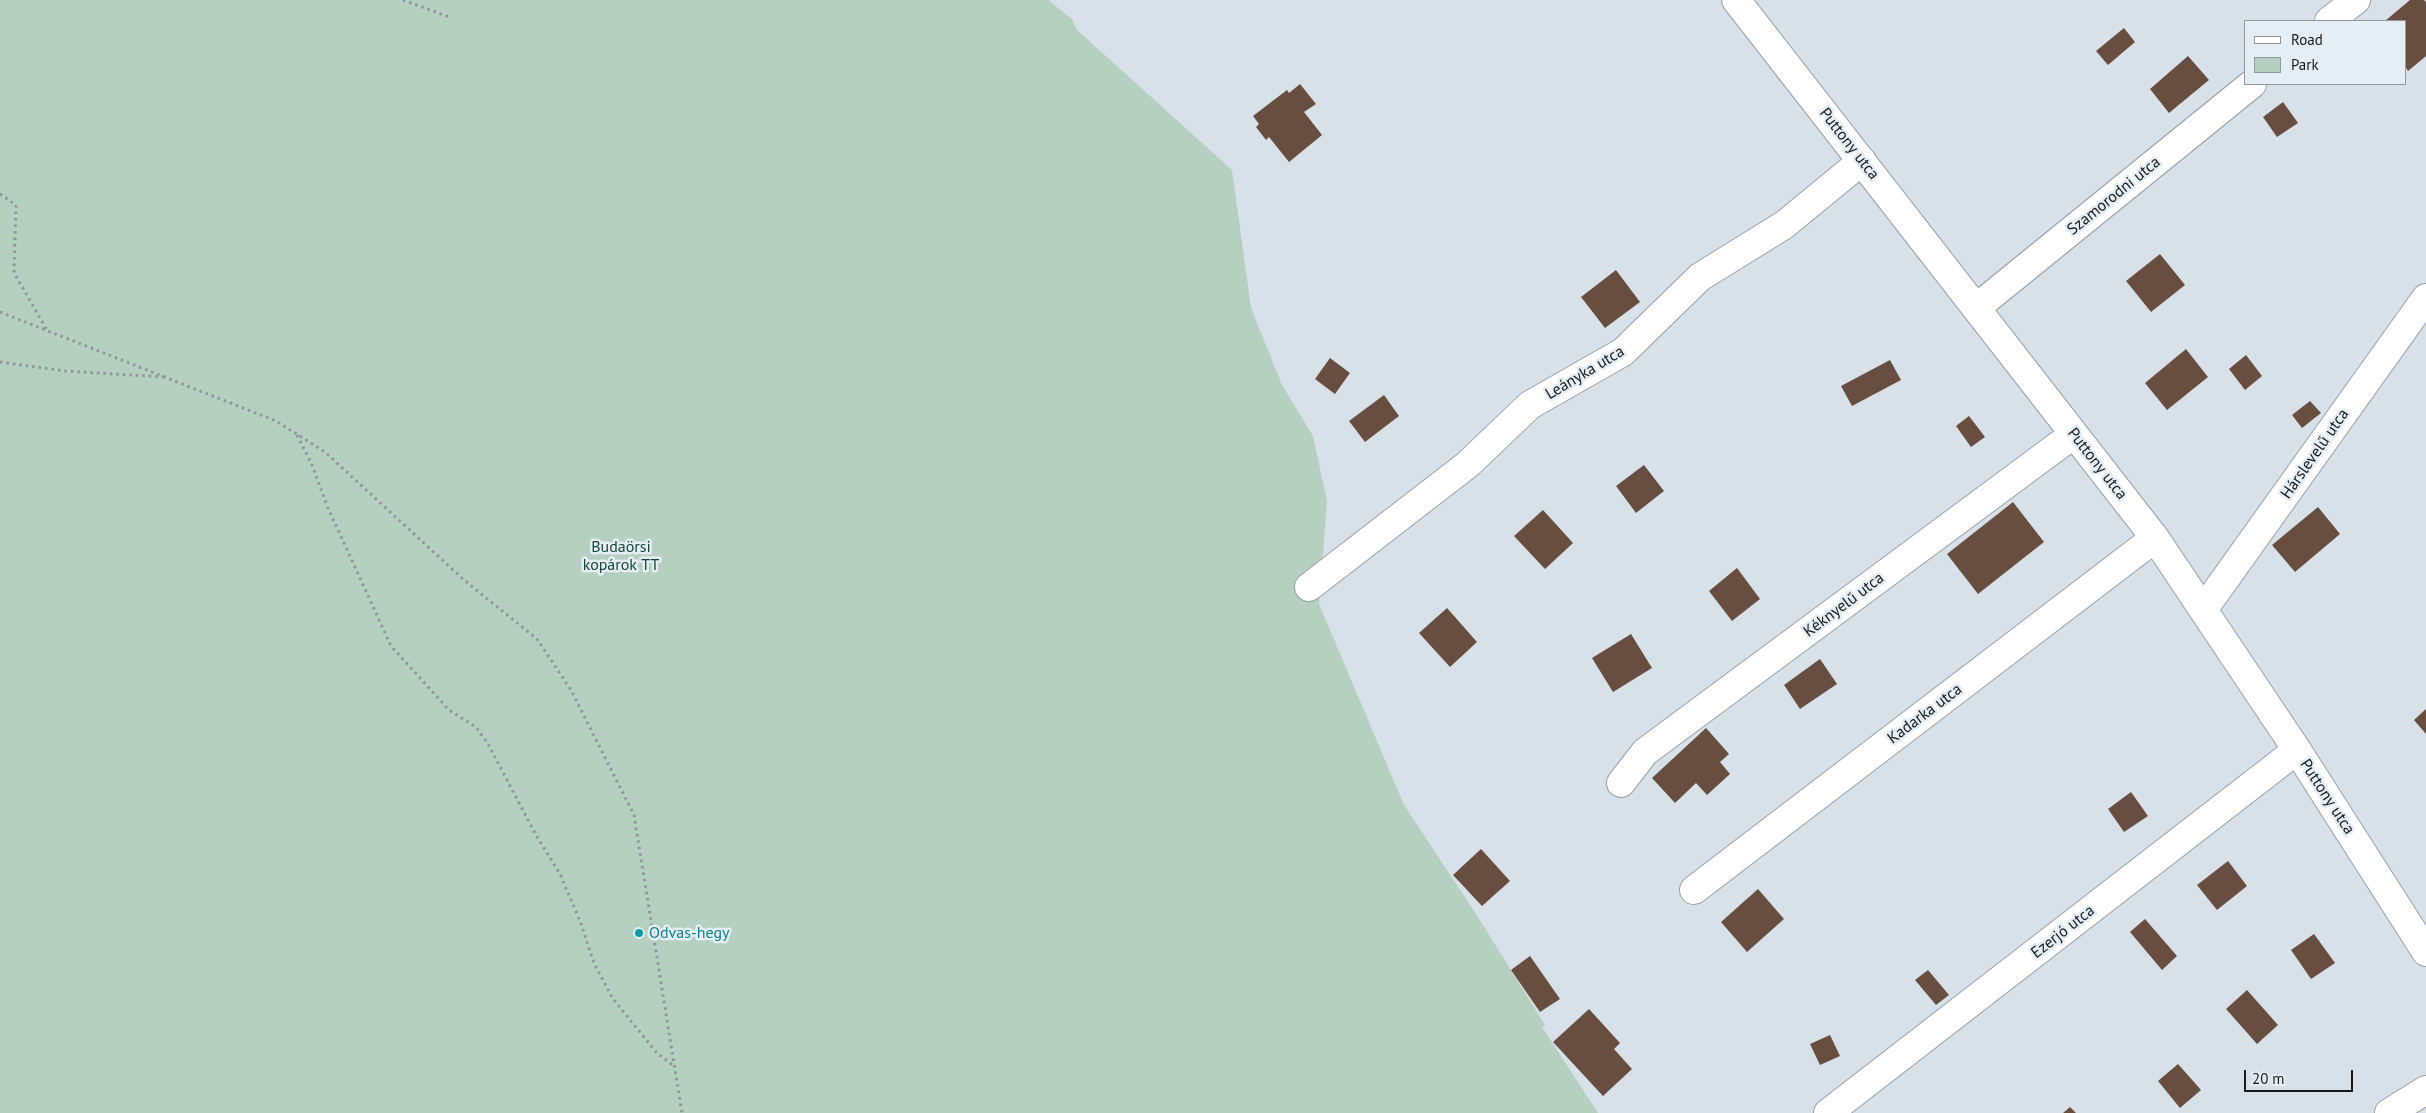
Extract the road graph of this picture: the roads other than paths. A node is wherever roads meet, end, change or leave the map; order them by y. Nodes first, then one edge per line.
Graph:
1 (1736, 0) edge
2 (2356, 0) edge
3 (2331, 20) edge
4 (2251, 85) edge
5 (1862, 162) junction
6 (2426, 298) edge
7 (1976, 308) junction
8 (2074, 434) junction
9 (2155, 538) junction
10 (1309, 587) dead end
11 (2203, 610) junction
12 (2297, 750) junction
13 (1621, 783) dead end
14 (1694, 890) dead end
15 (2426, 952) edge
16 (2426, 1090) edge
17 (1828, 1113) edge
18 (2390, 1113) edge

1 - 5 street, Puttony utca
2 - 3 street
4 - 7 street, Szamorodni utca
5 - 7 street, Puttony utca
5 - 10 street, Leányka utca
6 - 11 street, Hárslevelű utca
7 - 8 street, Puttony utca
8 - 9 street, Puttony utca
8 - 13 street, Kéknyelű utca
9 - 11 street, Puttony utca
9 - 14 street, Kadarka utca
11 - 12 street, Puttony utca
12 - 15 street, Puttony utca
12 - 17 street, Ezerjó utca
16 - 18 street

